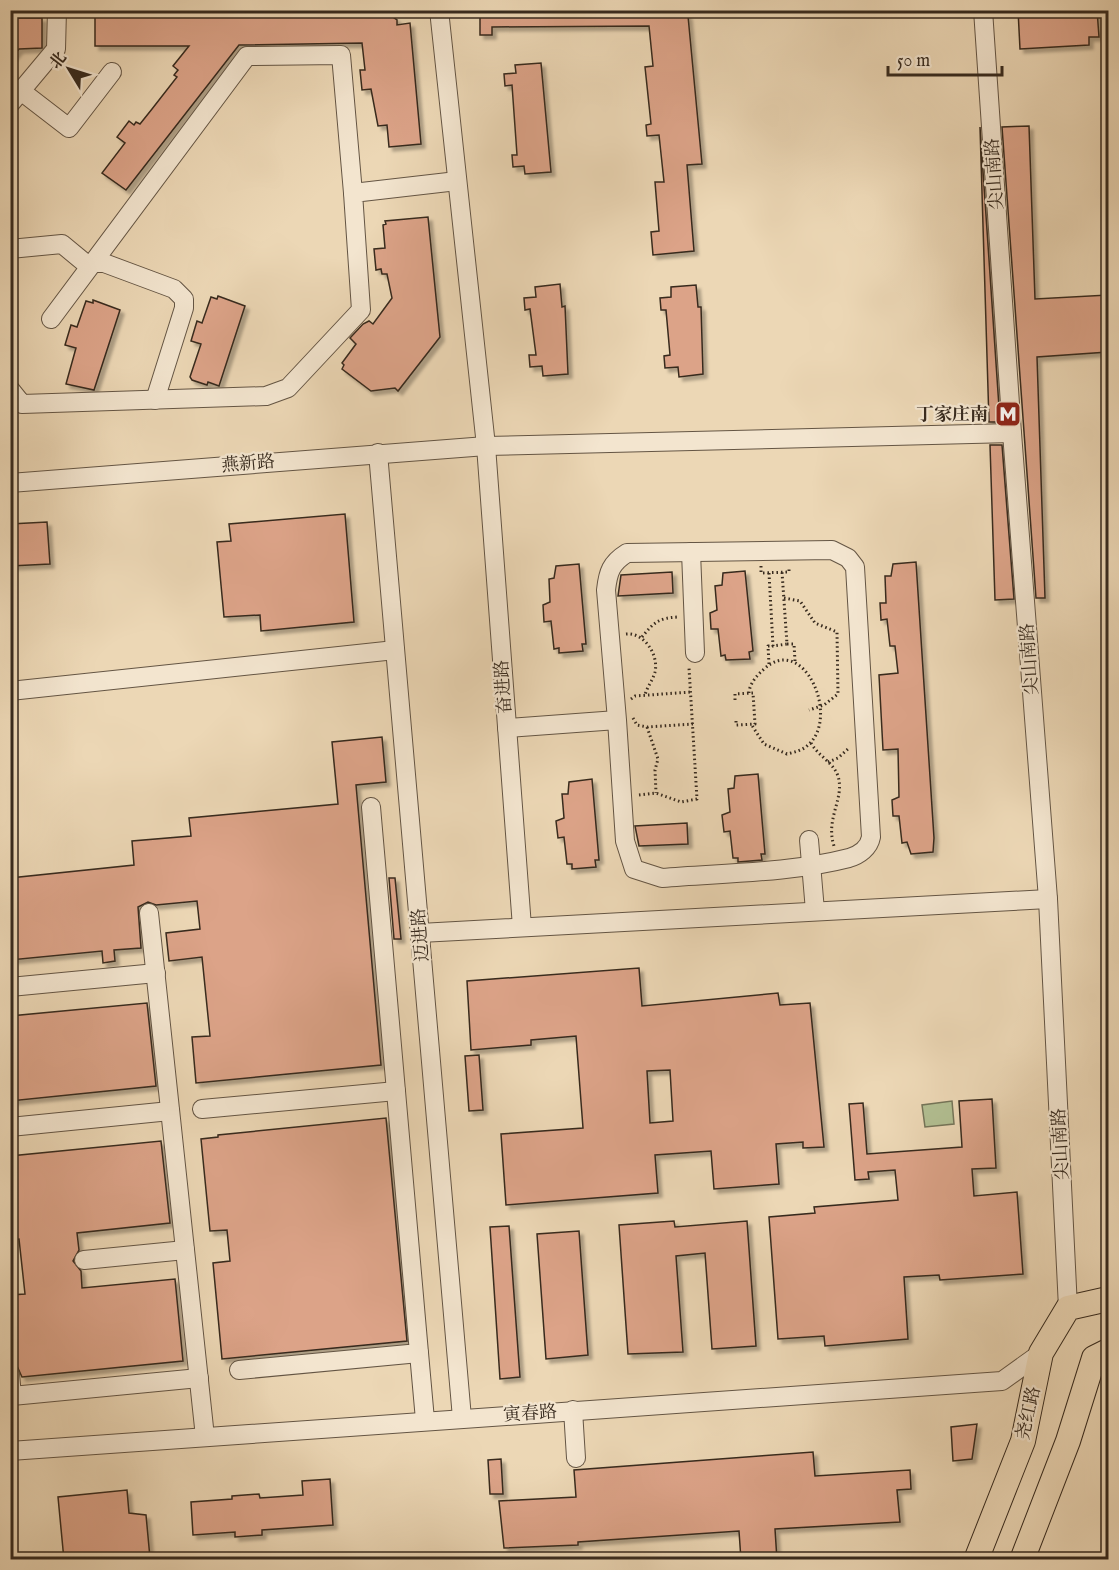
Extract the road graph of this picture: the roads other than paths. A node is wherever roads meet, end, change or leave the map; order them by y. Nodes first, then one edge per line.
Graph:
1 (57, 10) edge
2 (439, 10) edge
3 (983, 10) edge
4 (112, 72) dead end
5 (16, 98) edge
6 (457, 182) junction
7 (353, 193) junction
8 (10, 249) edge
9 (91, 262) junction
10 (51, 319) dead end
11 (10, 390) edge
12 (154, 399) junction
13 (1012, 433) junction
14 (486, 446) junction
15 (378, 453) junction
16 (10, 483) edge
17 (691, 552) junction
18 (395, 650) junction
19 (692, 657) road end
20 (10, 691) edge
21 (616, 711) junction
22 (507, 728) junction
23 (371, 807) dead end
24 (809, 840) dead end
25 (811, 865) junction
26 (1048, 899) junction
27 (815, 911) junction
28 (149, 913) dead end
29 (522, 927) junction
30 (420, 933) junction
31 (156, 973) junction
32 (10, 987) edge
33 (396, 1091) junction
34 (202, 1109) dead end
35 (170, 1111) junction
36 (10, 1126) edge
37 (185, 1250) junction
38 (84, 1260) dead end
39 (1108, 1299) edge
40 (1068, 1308) junction
41 (1108, 1351) edge
42 (419, 1353) junction
43 (1041, 1353) junction
44 (240, 1370) dead end
45 (10, 1374) edge
46 (199, 1378) junction
47 (573, 1410) junction
48 (462, 1418) junction
49 (425, 1420) junction
50 (205, 1437) junction
51 (10, 1451) edge
52 (576, 1458) dead end
53 (975, 1560) edge
54 (1022, 1560) edge

1 - 5 street
2 - 6 street, 奋进路
3 - 13 street, 尖山南路
4 - 5 street
6 - 7 street
6 - 14 street, 奋进路
7 - 9 street
7 - 12 street
8 - 9 street
9 - 10 street
9 - 12 street
11 - 12 street
13 - 14 street, 燕新路
13 - 26 street, 尖山南路
14 - 15 street, 燕新路
14 - 22 street, 奋进路
15 - 16 street, 燕新路
15 - 18 street, 迈进路
17 - 19 street
17 - 21 street
17 - 25 street
18 - 20 street
18 - 30 street, 迈进路
21 - 22 street
21 - 25 street
22 - 29 street, 奋进路
23 - 33 street
24 - 25 street
25 - 27 street
26 - 27 street
26 - 40 street, 尖山南路
27 - 29 street
28 - 31 street
29 - 30 street
30 - 48 street, 迈进路
31 - 32 street
31 - 35 street
33 - 34 street
33 - 42 street
35 - 36 street
35 - 37 street
37 - 38 street
37 - 46 street
39 - 40 main road
40 - 43 main road, 尧红路
41 - 54 main road
42 - 44 street
42 - 49 street
43 - 47 street, 寅春路
43 - 53 main road, 尧红路
45 - 46 street
46 - 50 street
47 - 48 street, 寅春路
47 - 52 street
48 - 49 street, 寅春路
49 - 50 street, 寅春路
50 - 51 street, 寅春路

